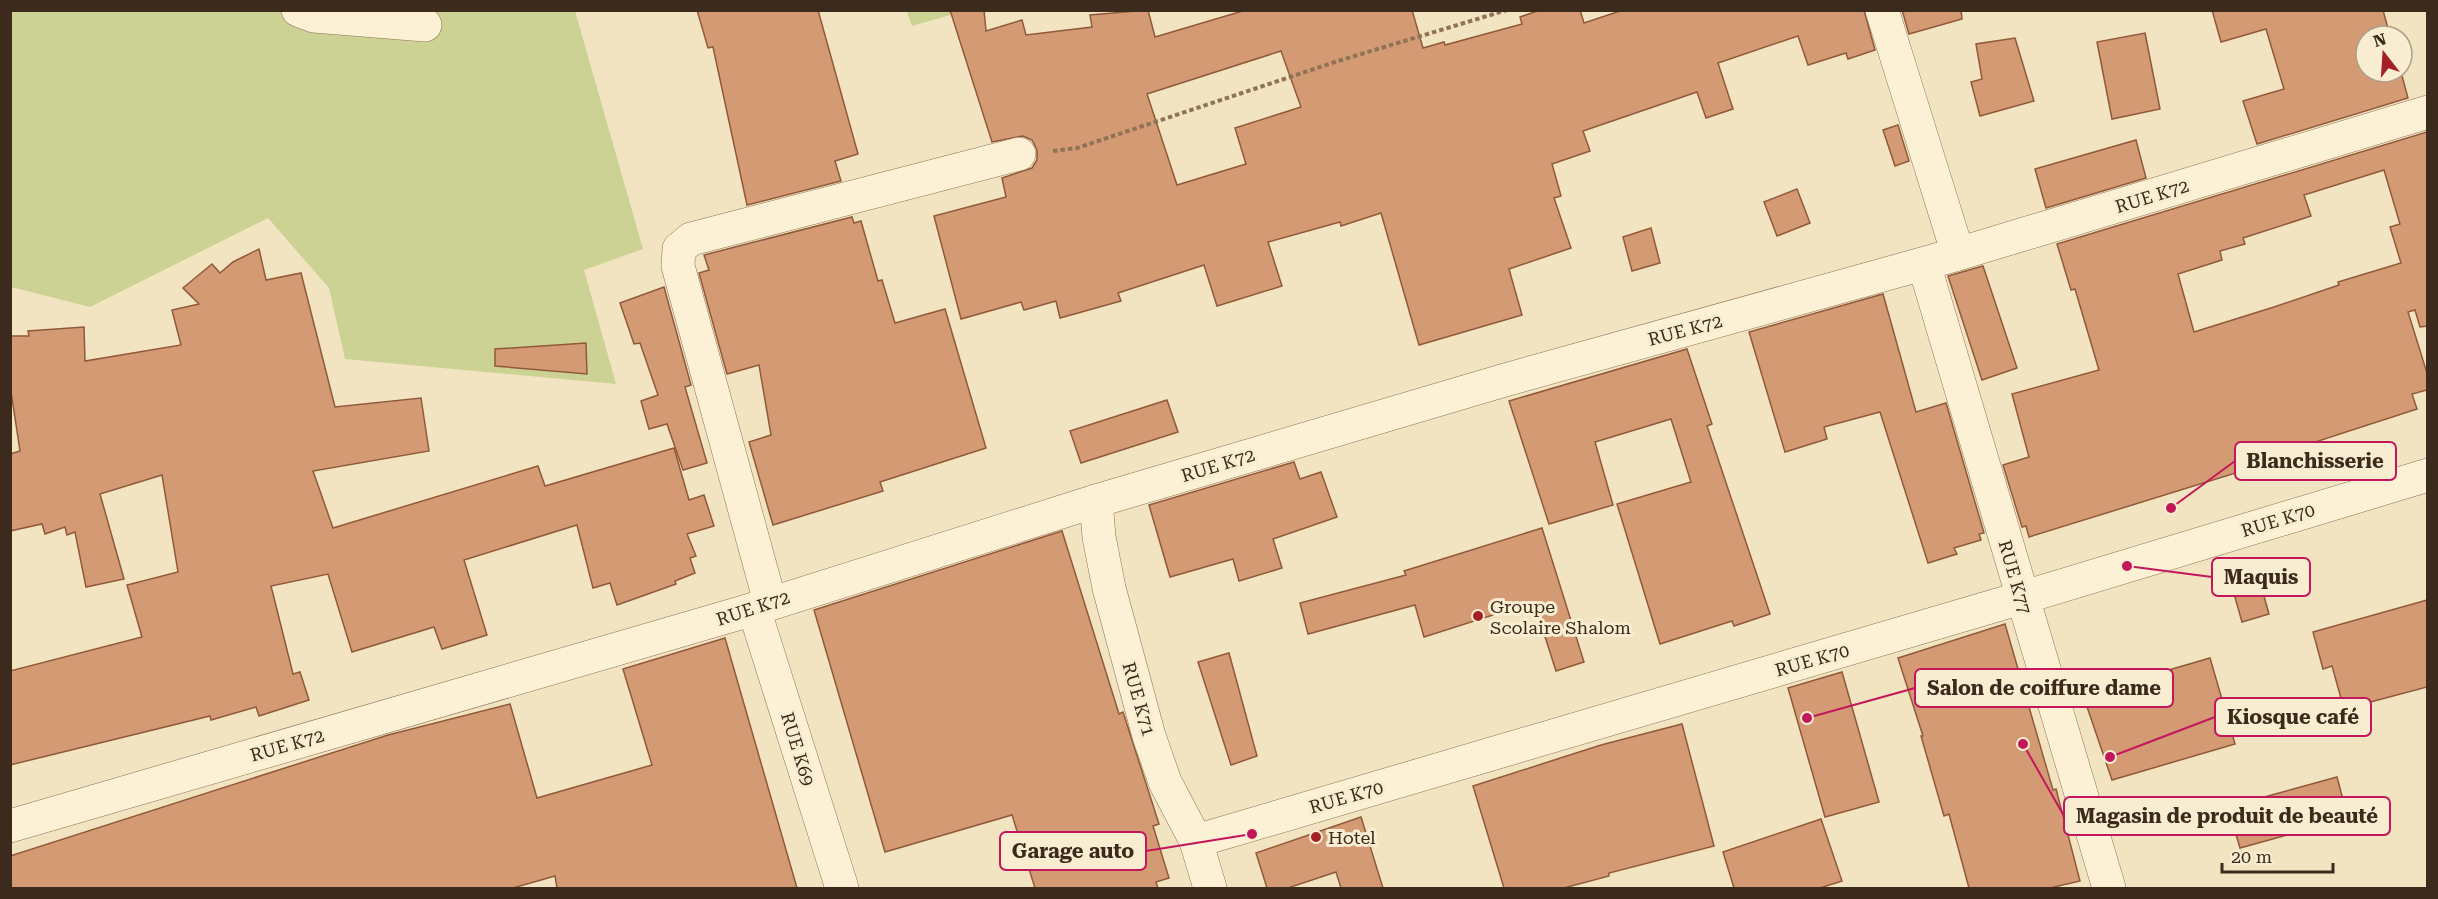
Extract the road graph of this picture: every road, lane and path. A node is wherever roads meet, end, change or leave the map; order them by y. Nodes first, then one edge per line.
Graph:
1 (298, 10) edge
2 (1508, 10) edge
3 (1882, 10) edge
4 (425, 25) dead end
5 (2427, 112) edge
6 (1019, 154) joint
7 (1958, 254) junction
8 (1924, 264) junction
9 (2427, 475) edge
10 (1096, 501) junction
11 (2021, 598) junction
12 (762, 605) junction
13 (10, 826) edge
14 (1196, 841) junction
15 (842, 888) edge
16 (1210, 888) edge
17 (2109, 888) edge

1 - 4 street
2 - 6 path
3 - 7 street
5 - 7 street, RUE K72
6 - 12 street, RUE K69
7 - 8 street, RUE K72
8 - 10 street, RUE K72
8 - 11 street, RUE K77
9 - 11 street, RUE K70
10 - 12 street, RUE K72
10 - 14 street, RUE K71
11 - 14 street, RUE K70
11 - 17 street, RUE K77
12 - 13 street, RUE K72
12 - 15 street, RUE K69
14 - 16 street, RUE K71

